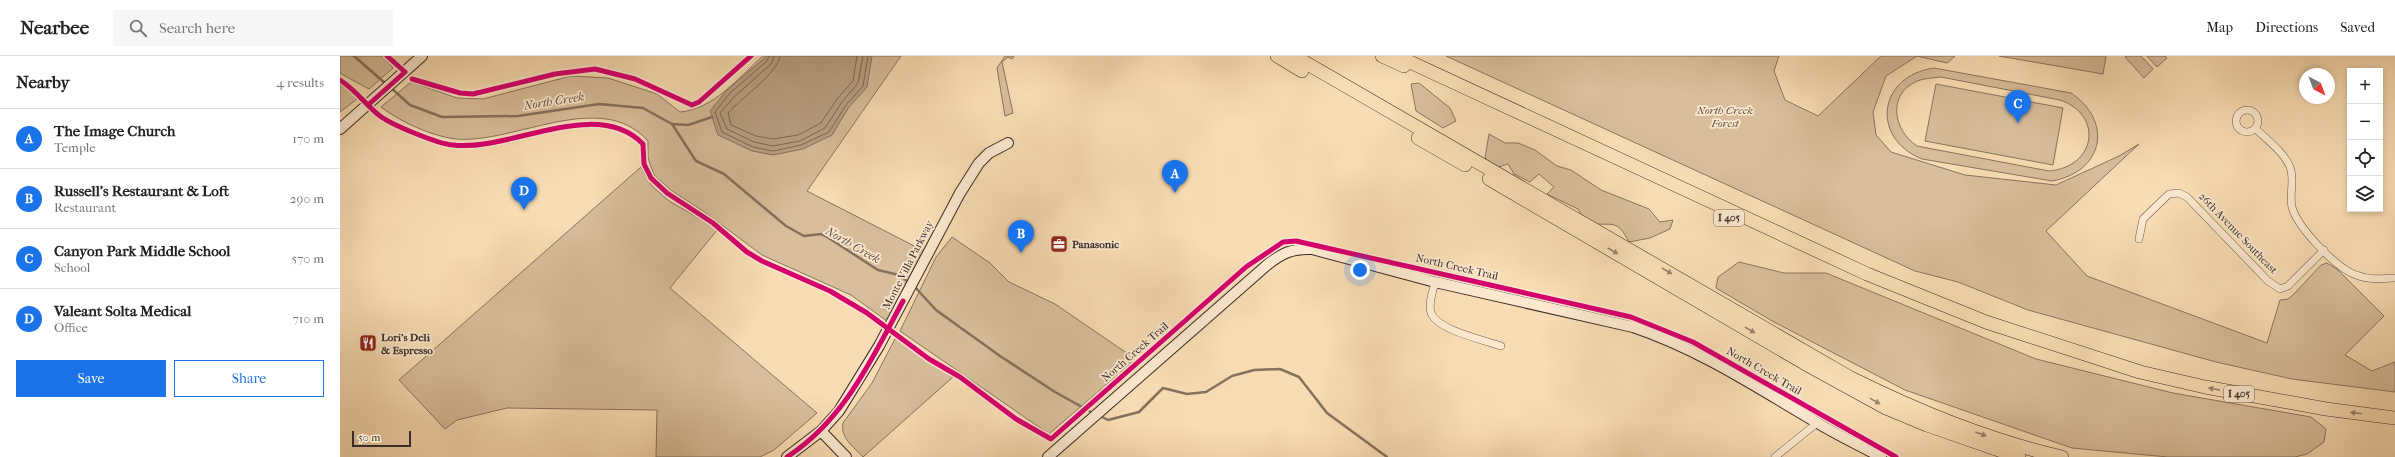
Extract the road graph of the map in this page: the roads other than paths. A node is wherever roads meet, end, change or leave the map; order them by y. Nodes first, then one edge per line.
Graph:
1 (422, 56) edge
2 (1277, 56) edge
3 (1294, 56) edge
4 (1382, 56) edge
5 (1397, 56) edge
6 (2255, 128) dead end
7 (340, 130) edge
8 (1008, 143) dead end
9 (2139, 238) dead end
10 (2324, 250) junction
11 (2395, 278) edge
12 (1435, 282) junction
13 (1501, 346) dead end
14 (2086, 354) junction
15 (1819, 360) junction
16 (1804, 363) junction
17 (2395, 418) edge
18 (1817, 423) junction
19 (821, 431) junction
20 (787, 457) edge
21 (846, 457) edge
22 (1048, 457) edge
23 (1776, 457) edge
24 (1881, 457) edge
25 (2019, 457) edge
26 (2062, 457) edge

1 - 7 street
2 -> 16 highway
3 -> 15 highway
4 - 14 highway, I 405
5 - 14 highway, I 405
6 - 10 street
8 - 19 street, Monte Villa Parkway
9 - 10 street, 26th Avenue Southeast
10 - 11 street
12 - 13 street
12 - 18 street
12 - 22 street
17 -> 14 highway, I 405
15 - 16 highway
15 -> 26 highway
16 -> 25 highway
18 - 23 street
18 - 24 street
19 - 20 street, Monte Villa Parkway
19 - 21 street

